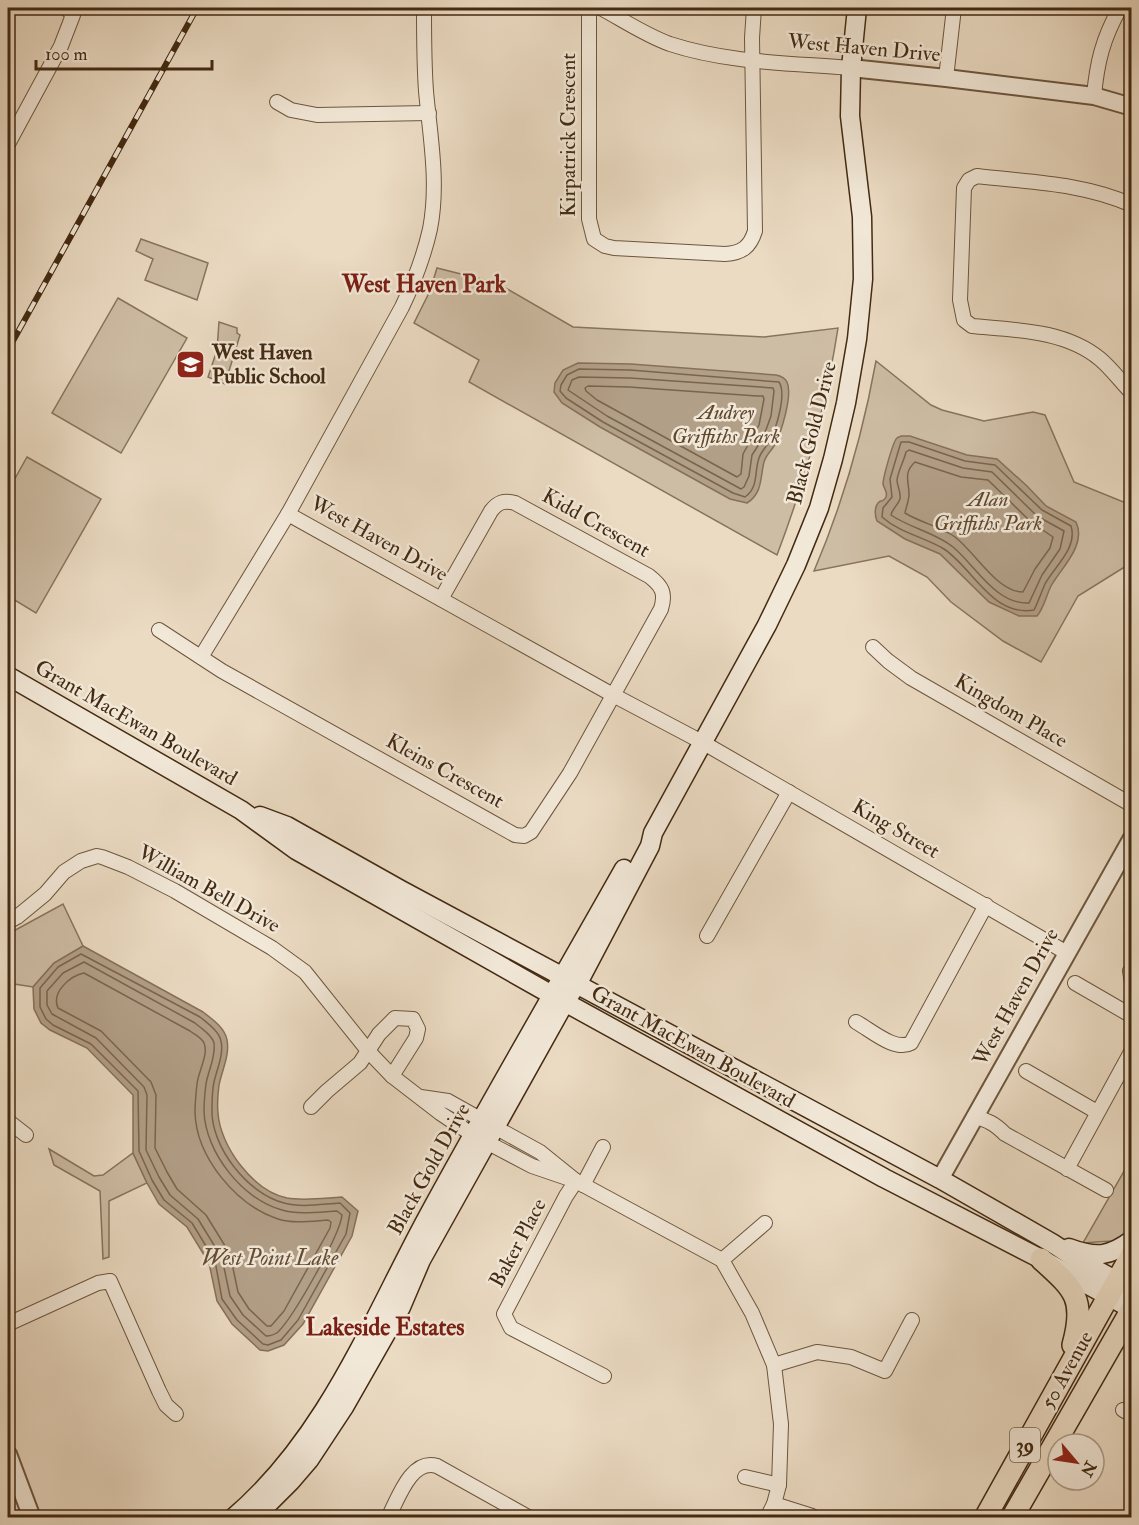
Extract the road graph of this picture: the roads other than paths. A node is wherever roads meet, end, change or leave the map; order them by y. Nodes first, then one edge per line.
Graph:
1 (66, 8) edge
2 (424, 8) edge
3 (589, 8) edge
4 (601, 8) edge
5 (754, 8) edge
6 (857, 8) edge
7 (954, 8) edge
8 (1120, 8) edge
9 (753, 60) junction
10 (850, 68) junction
11 (946, 78) junction
12 (1094, 96) junction
13 (277, 102) dead end
14 (1131, 106) edge
15 (429, 113) junction
16 (8, 144) edge
17 (1131, 205) edge
18 (1131, 393) edge
19 (288, 514) junction
20 (441, 599) junction
21 (159, 630) dead end
22 (873, 647) dead end
23 (201, 657) junction
24 (8, 676) edge
25 (613, 695) junction
26 (702, 742) junction
27 (789, 792) junction
28 (1131, 805) edge
29 (242, 810) junction
30 (1131, 838) edge
31 (986, 905) junction
32 (8, 922) edge
33 (707, 936) dead end
34 (1067, 953) junction
35 (1131, 968) edge
36 (570, 979) junction
37 (1075, 983) dead end
38 (1131, 983) edge
39 (559, 999) junction
40 (1131, 1016) edge
41 (856, 1022) dead end
42 (1131, 1050) edge
43 (369, 1052) junction
44 (1026, 1071) dead end
45 (392, 1076) junction
46 (311, 1107) dead end
47 (1097, 1112) junction
48 (974, 1117) junction
49 (8, 1121) edge
50 (484, 1131) junction
51 (26, 1135) dead end
52 (603, 1147) dead end
53 (1067, 1169) junction
54 (940, 1179) junction
55 (580, 1183) junction
56 (1106, 1190) dead end
57 (765, 1223) dead end
58 (1131, 1240) edge
59 (1046, 1251) junction
60 (1131, 1254) edge
61 (722, 1260) junction
62 (1119, 1289) edge
63 (1131, 1309) edge
64 (912, 1320) dead end
65 (8, 1324) edge
66 (774, 1365) junction
67 (1066, 1372) junction
68 (604, 1376) dead end
69 (176, 1414) dead end
70 (8, 1454) edge
71 (745, 1477) dead end
72 (779, 1485) junction
73 (774, 1504) junction
74 (812, 1516) dead end
75 (32, 1518) edge
76 (233, 1518) edge
77 (254, 1518) edge
78 (388, 1518) edge
79 (530, 1518) edge
80 (767, 1518) edge
81 (985, 1518) edge
82 (1012, 1518) edge

1 - 16 street
2 - 15 street, West Haven Drive
3 - 9 street, Kirpatrick Crescent
4 - 9 street, West Haven Drive
5 - 9 street, Kirpatrick Crescent
6 - 10 main road, Black Gold Drive
7 - 11 street
8 - 12 street
9 - 10 street, West Haven Drive
10 - 11 street, West Haven Drive
10 - 26 main road, Black Gold Drive
11 - 12 street, West Haven Drive
12 - 14 street, West Haven Drive
13 - 15 street
15 - 19 street, West Haven Drive
17 - 18 street
19 - 20 street, West Haven Drive
19 - 23 street
20 - 25 street, West Haven Drive
20 - 25 street, Kidd Crescent
21 - 23 street, Kleins Crescent
22 - 28 street, Kingdom Place
23 - 25 street, Kleins Crescent
24 - 29 main road, Grant MacEwan Boulevard
25 - 26 street, West Haven Drive
26 - 27 street, King Street
26 - 36 main road, Black Gold Drive
27 - 31 street, King Street
27 - 33 street
29 - 36 main road, Grant MacEwan Boulevard
29 - 39 main road, Grant MacEwan Boulevard
30 - 34 street, West Haven Drive
31 - 34 street, King Street
31 - 41 street
32 - 43 street, William Bell Drive
34 - 48 street, West Haven Drive
35 - 38 street
36 - 39 main road, Black Gold Drive
36 - 54 main road, Grant MacEwan Boulevard
37 - 40 street
39 - 50 main road, Black Gold Drive
39 - 59 main road, Grant MacEwan Boulevard
42 - 47 street
43 - 45 street, William Bell Drive
43 - 45 street
43 - 46 street
44 - 47 street
45 - 50 street, William Bell Drive
47 - 53 street
48 - 53 street
48 - 54 street, West Haven Drive
49 - 51 street
50 - 55 street, William Bell Drive
50 - 76 main road, Black Gold Drive
50 - 77 main road, Black Gold Drive
52 - 55 street
53 - 56 street
54 - 59 main road, Grant MacEwan Boulevard
55 - 61 street, William Bell Drive
55 - 68 street, Baker Place
57 - 61 street
58 - 59 main road
59 - 62 main road, Grant MacEwan Boulevard
59 - 67 main road
60 - 62 main road, 50 Avenue / 39
61 - 66 street
62 - 63 main road, Grant MacEwan Boulevard
62 - 67 main road, 50 Avenue / 39
63 - 82 main road, 50 Avenue / 39
64 - 66 street
65 - 69 street
66 - 72 street
67 - 81 main road, 50 Avenue / 39
70 - 75 street
71 - 72 street
72 - 73 street
73 - 74 street
73 - 80 street
78 - 79 street

